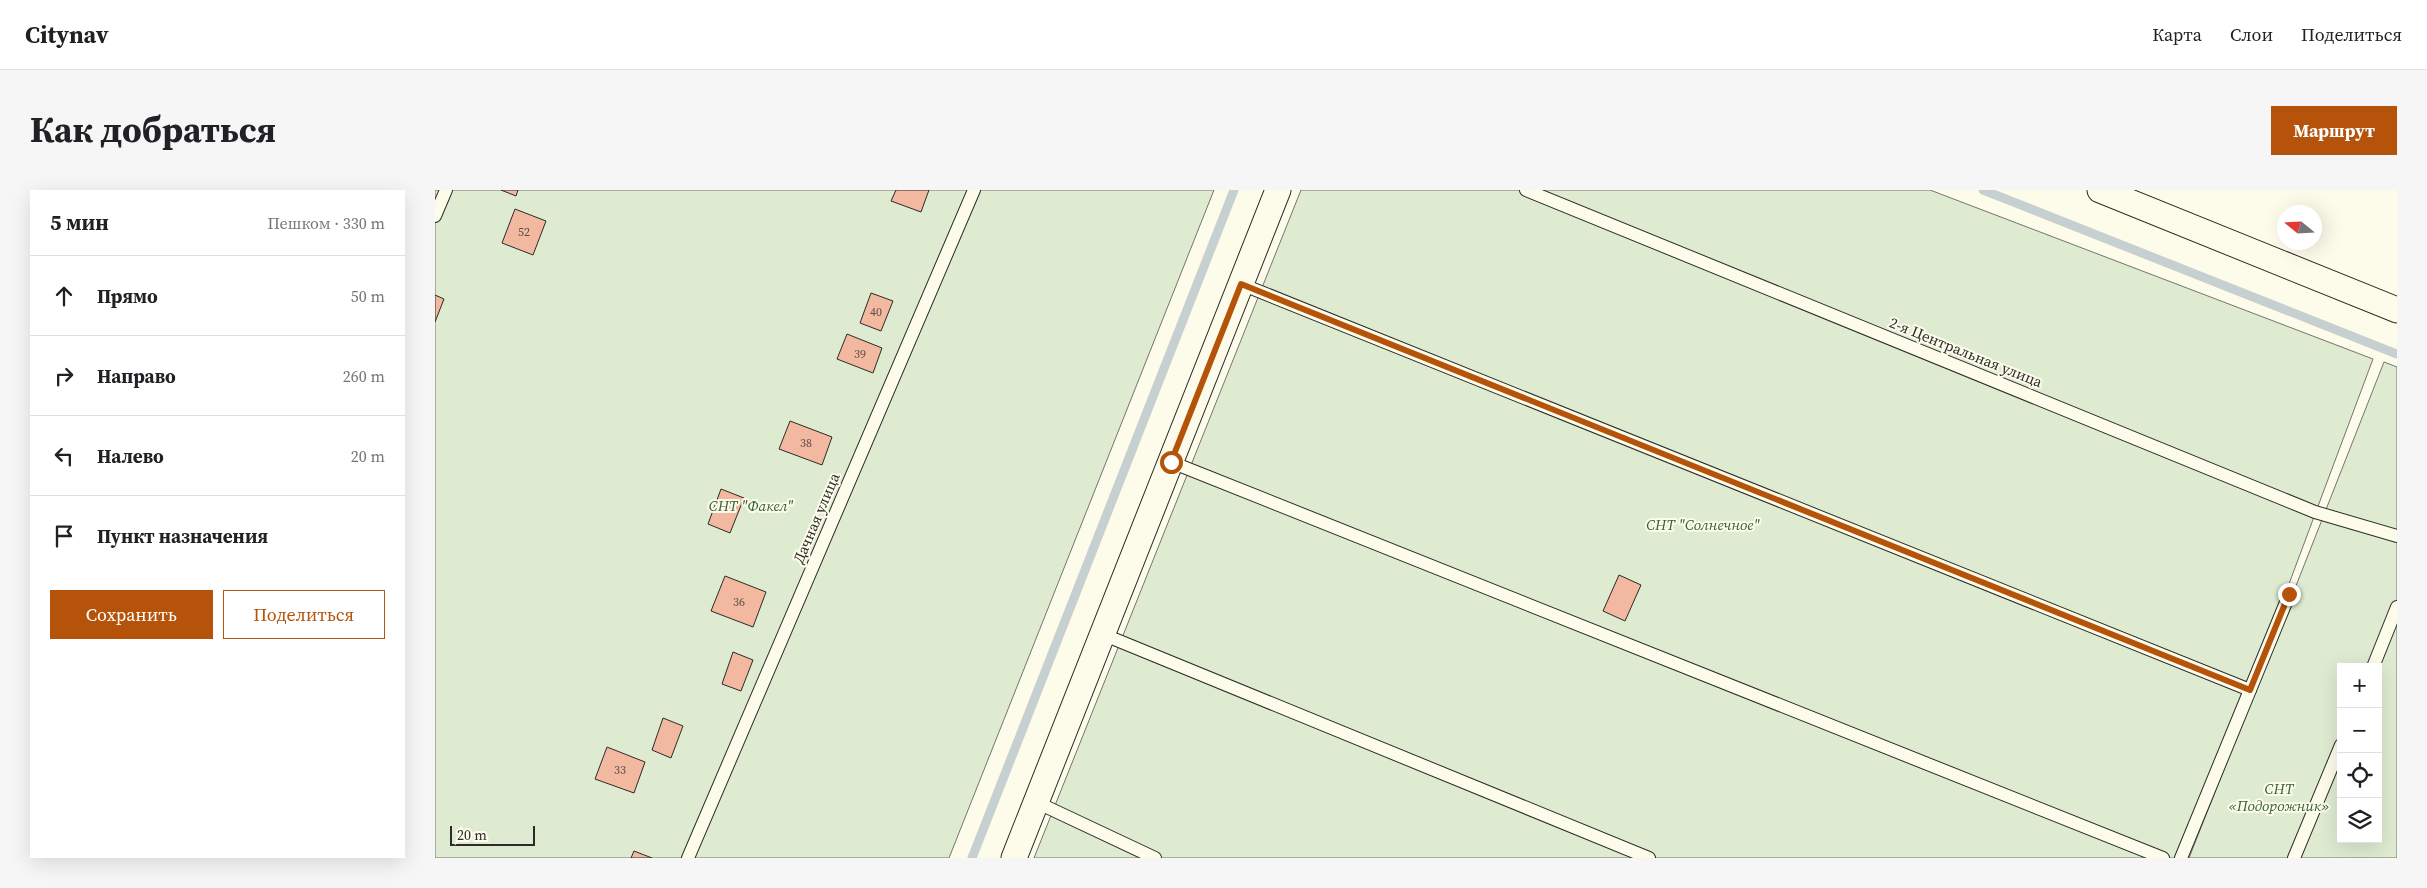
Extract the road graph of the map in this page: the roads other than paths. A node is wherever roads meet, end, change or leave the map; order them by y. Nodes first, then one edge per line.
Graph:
1 (446, 190) edge
2 (974, 190) edge
3 (1278, 190) edge
4 (1525, 190) edge
5 (2100, 190) edge
6 (435, 216) edge
7 (1241, 284) junction
8 (2397, 310) edge
9 (1171, 462) junction
10 (2397, 536) edge
11 (2289, 594) dead end
12 (2397, 607) edge
13 (1102, 634) junction
14 (2375, 663) edge
15 (2250, 690) junction
16 (2338, 753) edge
17 (1036, 802) junction
18 (688, 858) edge
19 (1014, 858) edge
20 (1155, 858) edge
21 (1649, 858) edge
22 (2163, 858) edge
23 (2181, 858) edge
24 (2295, 858) edge

1 - 6 lane
2 - 18 lane, Дачная улица
3 - 7 street
4 - 10 lane, 2-я Центральная улица
5 - 8 street
7 - 9 street
7 - 15 lane
9 - 13 street
9 - 22 lane
11 - 15 lane
12 - 14 lane
13 - 17 street
13 - 21 lane
15 - 23 lane
16 - 24 lane
17 - 19 street
17 - 20 lane

